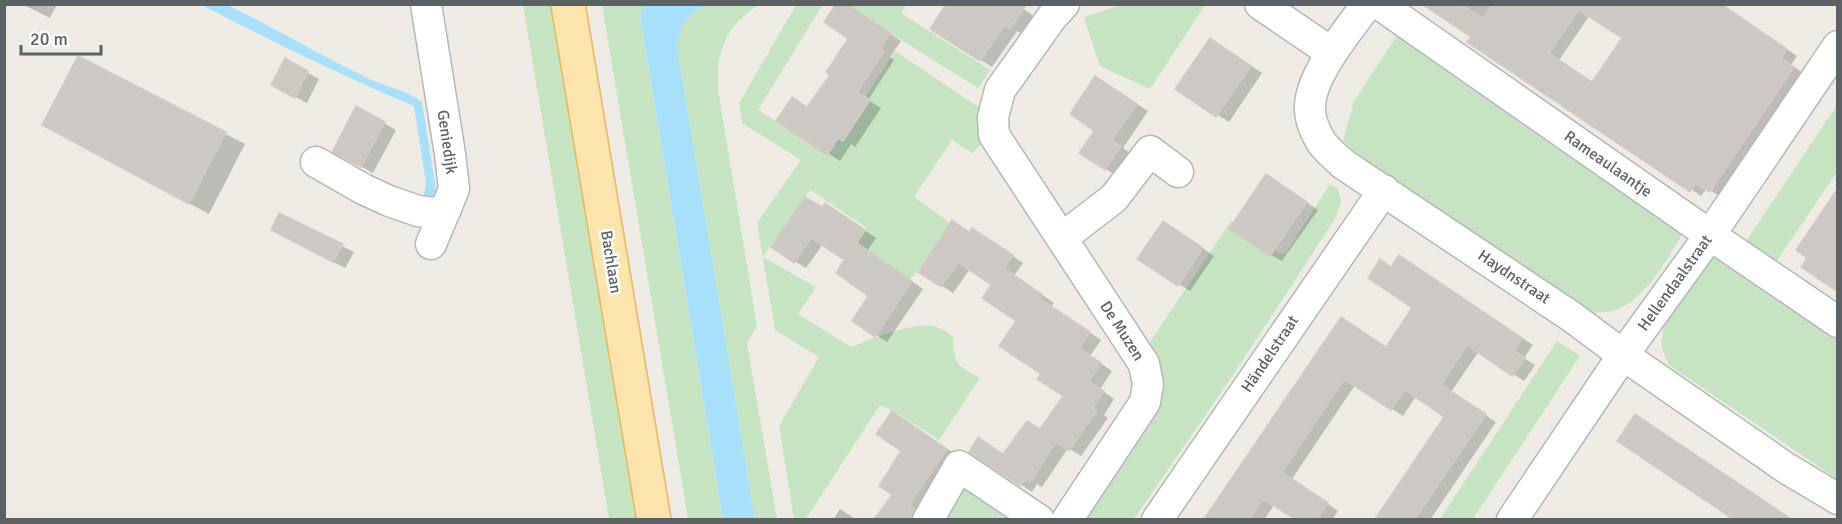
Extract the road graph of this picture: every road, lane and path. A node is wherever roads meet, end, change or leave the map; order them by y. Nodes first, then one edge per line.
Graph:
1 (426, 4) edge
2 (568, 4) edge
3 (1064, 4) edge
4 (1260, 4) edge
5 (1367, 4) edge
6 (1379, 4) edge
7 (1838, 46) edge
8 (1332, 53) junction
9 (316, 162) dead end
10 (1178, 172) dead end
11 (1384, 190) junction
12 (446, 209) junction
13 (1710, 235) junction
14 (1062, 238) junction
15 (431, 244) dead end
16 (1838, 322) edge
17 (1623, 355) junction
18 (1838, 500) edge
19 (654, 519) edge
20 (928, 519) edge
21 (1039, 519) edge
22 (1067, 519) edge
23 (1157, 519) edge
24 (1512, 519) edge

1 - 12 street, Geniedijk
2 - 19 main road, Bachlaan
3 - 14 street, De Muzen
4 - 8 street
5 - 8 street, Haydnstraat
6 - 13 street, Rameaulaantje
7 - 13 street, Hellendaalstraat
8 - 11 street, Haydnstraat
9 - 12 street
10 - 14 street
11 - 17 street, Haydnstraat
11 - 23 street, Händelstraat
12 - 15 street, Geniedijk
13 - 16 street, Rameaulaantje
13 - 17 street, Hellendaalstraat
14 - 22 street, De Muzen
17 - 18 street, Haydnstraat
17 - 24 street, Hellendaalstraat
20 - 21 street

